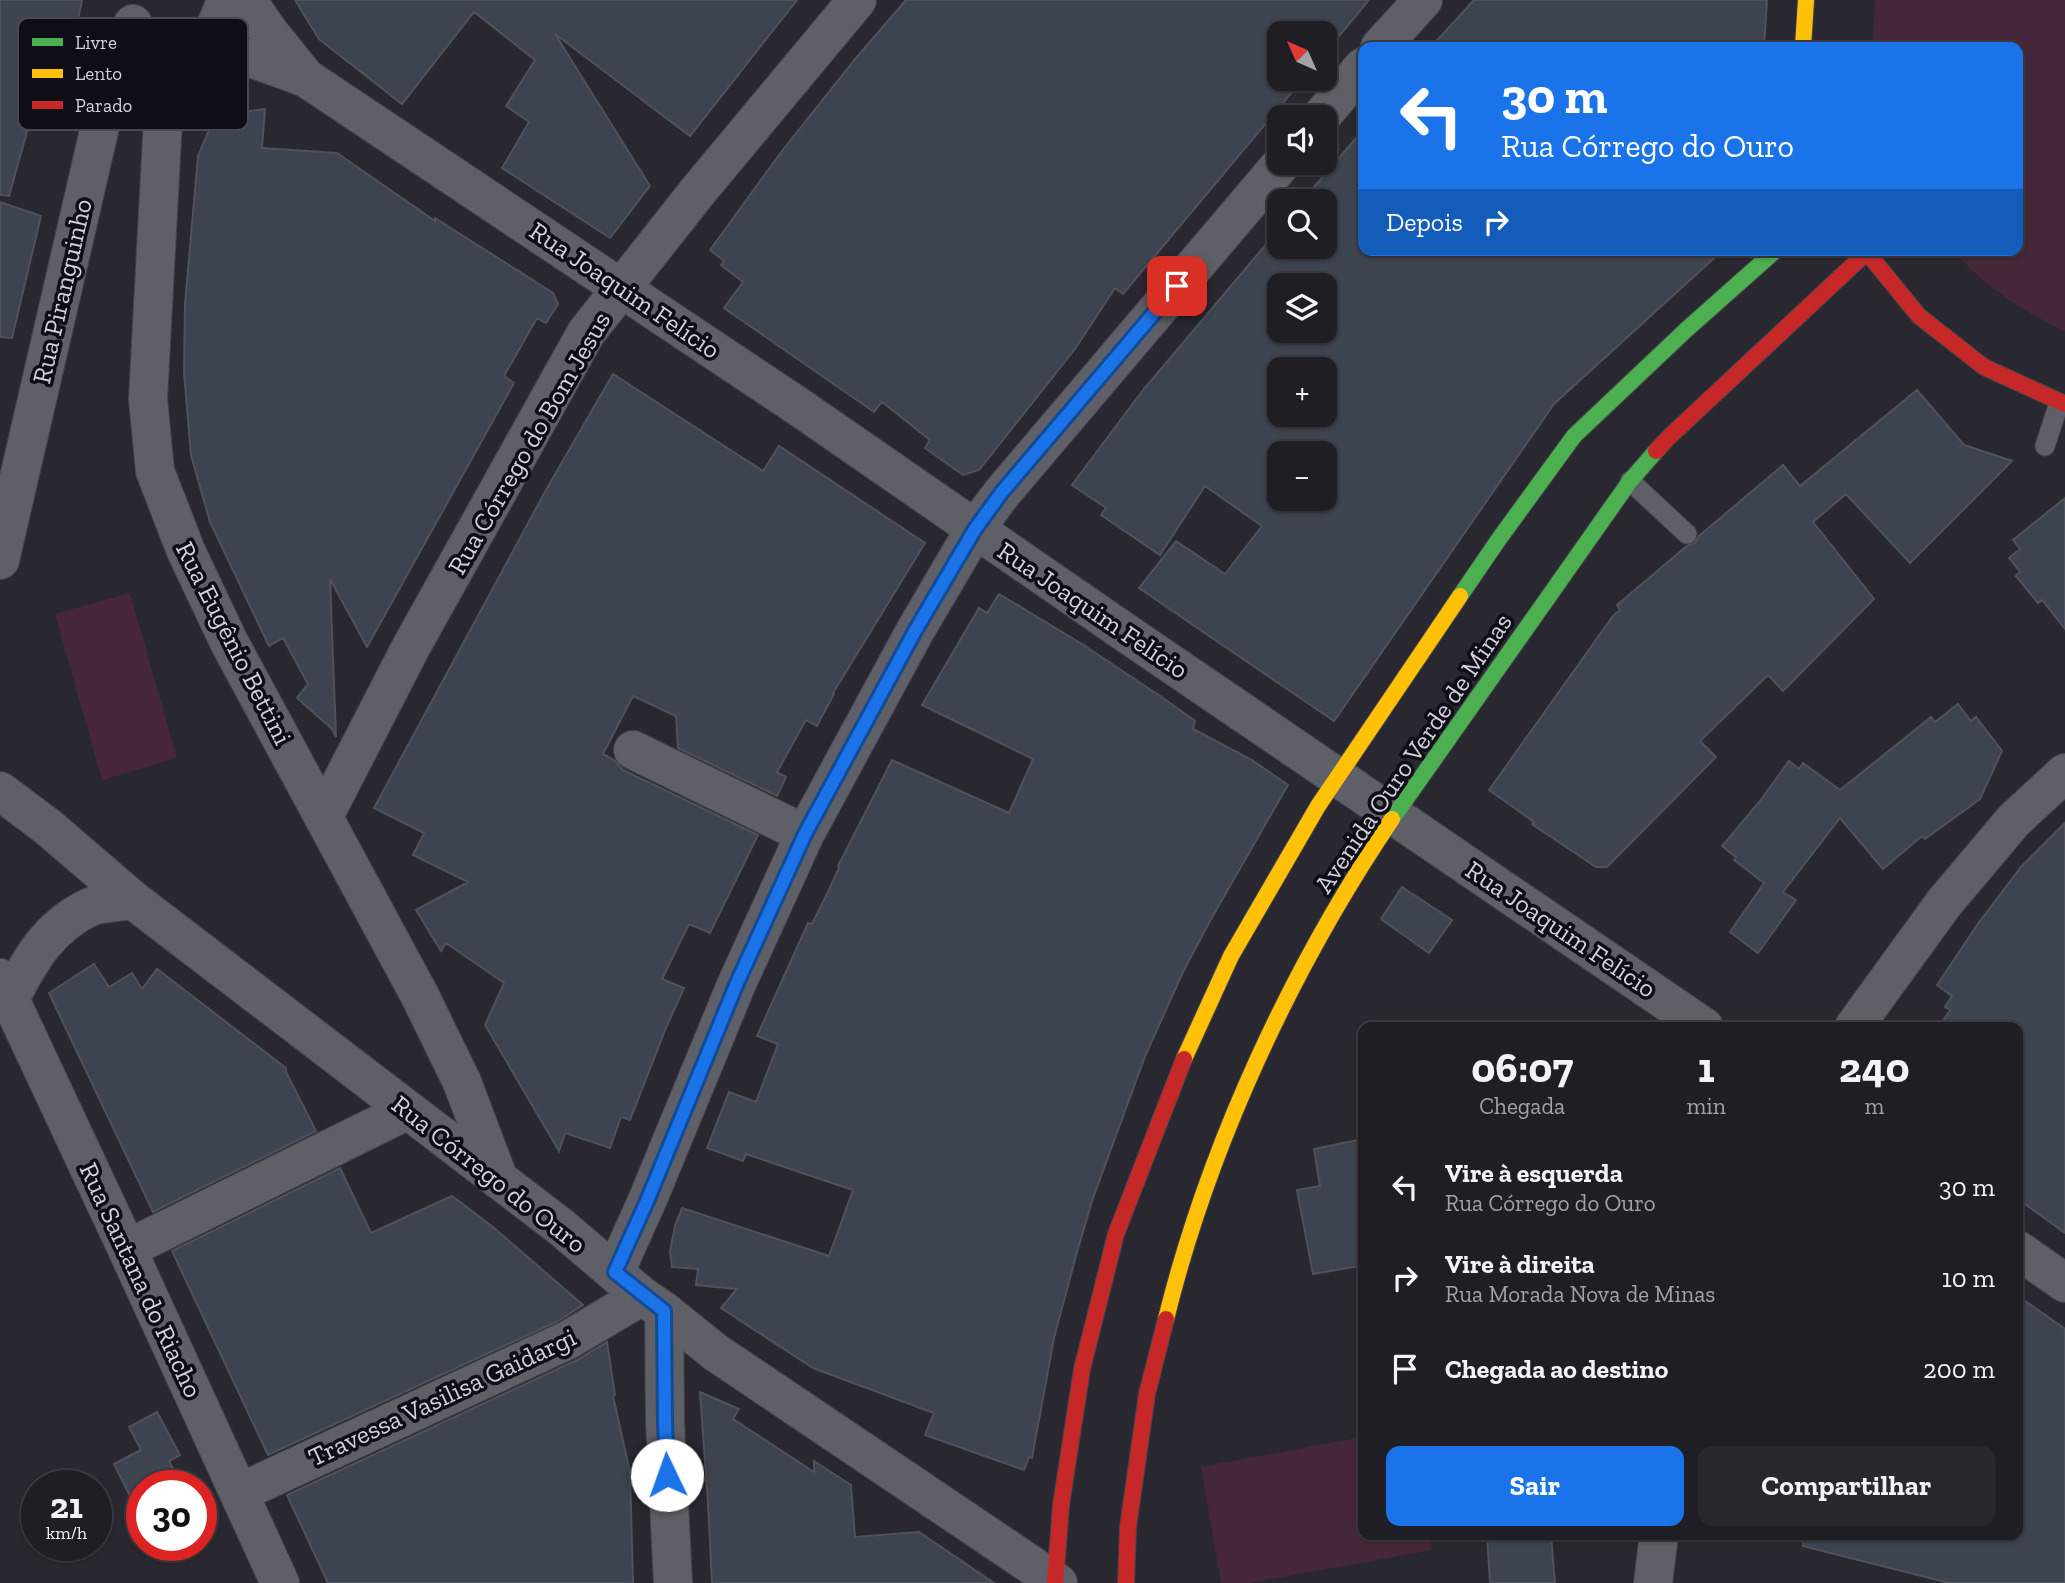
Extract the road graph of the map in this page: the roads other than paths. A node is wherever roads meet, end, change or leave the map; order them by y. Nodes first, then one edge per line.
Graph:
1 (226, 0) edge
2 (247, 0) edge
3 (857, 0) edge
4 (1423, 0) edge
5 (1806, 0) edge
6 (220, 18) edge
7 (1385, 42) edge
8 (1803, 42) edge
9 (248, 58) edge
10 (1358, 73) edge
11 (306, 78) junction
12 (1331, 105) edge
13 (99, 130) edge
14 (172, 130) edge
15 (1272, 175) edge
16 (1769, 256) edge
17 (1861, 256) edge
18 (1870, 256) edge
19 (622, 288) junction
20 (2062, 403) edge
21 (2045, 446) dead end
22 (1630, 481) junction
23 (975, 529) junction
24 (1687, 534) dead end
25 (0, 560) edge
26 (633, 750) dead end
27 (2065, 773) edge
28 (1338, 777) junction
29 (0, 791) edge
30 (1395, 815) junction
31 (324, 816) junction
32 (805, 834) junction
33 (133, 900) junction
34 (5, 988) edge
35 (1697, 1022) edge
36 (1858, 1022) edge
37 (408, 1110) junction
38 (499, 1180) junction
39 (127, 1249) junction
40 (2023, 1254) edge
41 (2065, 1283) edge
42 (640, 1293) junction
43 (239, 1493) junction
44 (1658, 1540) edge
45 (1056, 1582) edge
46 (280, 1583) edge
47 (673, 1583) edge
48 (1126, 1583) edge
49 (1653, 1583) edge

1 - 6 street
2 - 11 street, Rua Joaquim Felício
3 - 19 street, Rua Córrego do Bom Jesus
4 - 7 street
5 - 8 street
9 - 11 street, Rua Joaquim Felício
10 - 12 street
11 - 19 street, Rua Joaquim Felício
13 - 25 street, Rua Piranguinho
14 - 31 street, Rua Eugênio Bettini
15 - 23 street
16 - 28 street, Avenida Ouro Verde de Minas
17 - 22 street, Avenida Ouro Verde de Minas
18 - 20 street
19 - 23 street, Rua Joaquim Felício
19 - 31 street, Rua Córrego do Bom Jesus
20 - 21 lane
22 - 24 lane
22 - 30 street, Avenida Ouro Verde de Minas
23 - 28 street, Rua Joaquim Felício
23 - 32 street
26 - 32 street
27 - 36 street
28 - 30 street, Rua Joaquim Felício
28 - 45 street, Avenida Ouro Verde de Minas
29 - 33 street, Rua Córrego do Ouro
30 - 35 street, Rua Joaquim Felício
30 - 48 street, Avenida Ouro Verde de Minas
31 - 38 street, Rua Eugênio Bettini
32 - 42 street
33 - 34 street
33 - 37 street, Rua Córrego do Ouro
34 - 39 street, Rua Santana do Riacho
37 - 38 street, Rua Córrego do Ouro
37 - 39 street
38 - 42 street, Rua Córrego do Ouro
39 - 43 street, Rua Santana do Riacho
40 - 41 street
42 - 43 street, Travessa Vasilisa Gaidargi
42 - 45 street, Rua Córrego do Ouro
42 - 47 street
43 - 46 street, Rua Santana do Riacho
44 - 49 street

